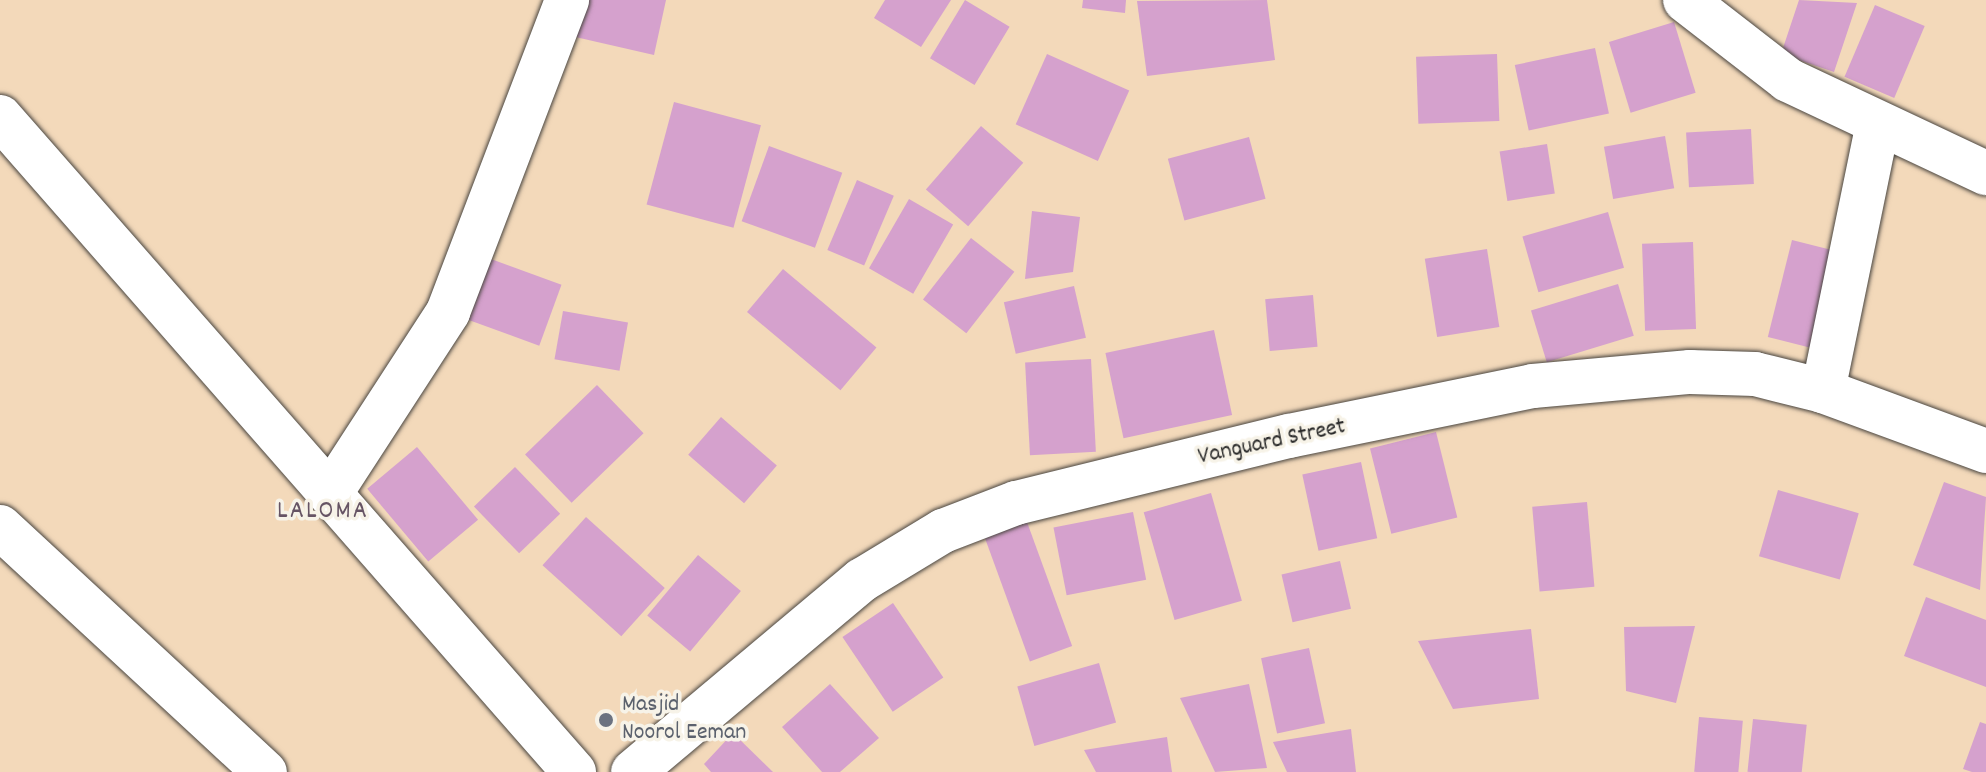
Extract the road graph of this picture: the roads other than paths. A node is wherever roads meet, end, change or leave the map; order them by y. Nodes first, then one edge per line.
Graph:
1 (567, 0) edge
2 (1685, 0) edge
3 (0, 117) edge
4 (1877, 128) junction
5 (1986, 173) edge
6 (1823, 391) junction
7 (1986, 451) edge
8 (330, 494) junction
9 (7, 548) edge
10 (265, 772) edge
11 (574, 772) edge
12 (633, 772) edge

1 - 8 street
2 - 4 street
3 - 8 street
4 - 5 street
4 - 6 street
6 - 7 street, Vanguard Street
6 - 12 street, Vanguard Street
8 - 11 street
9 - 10 street

